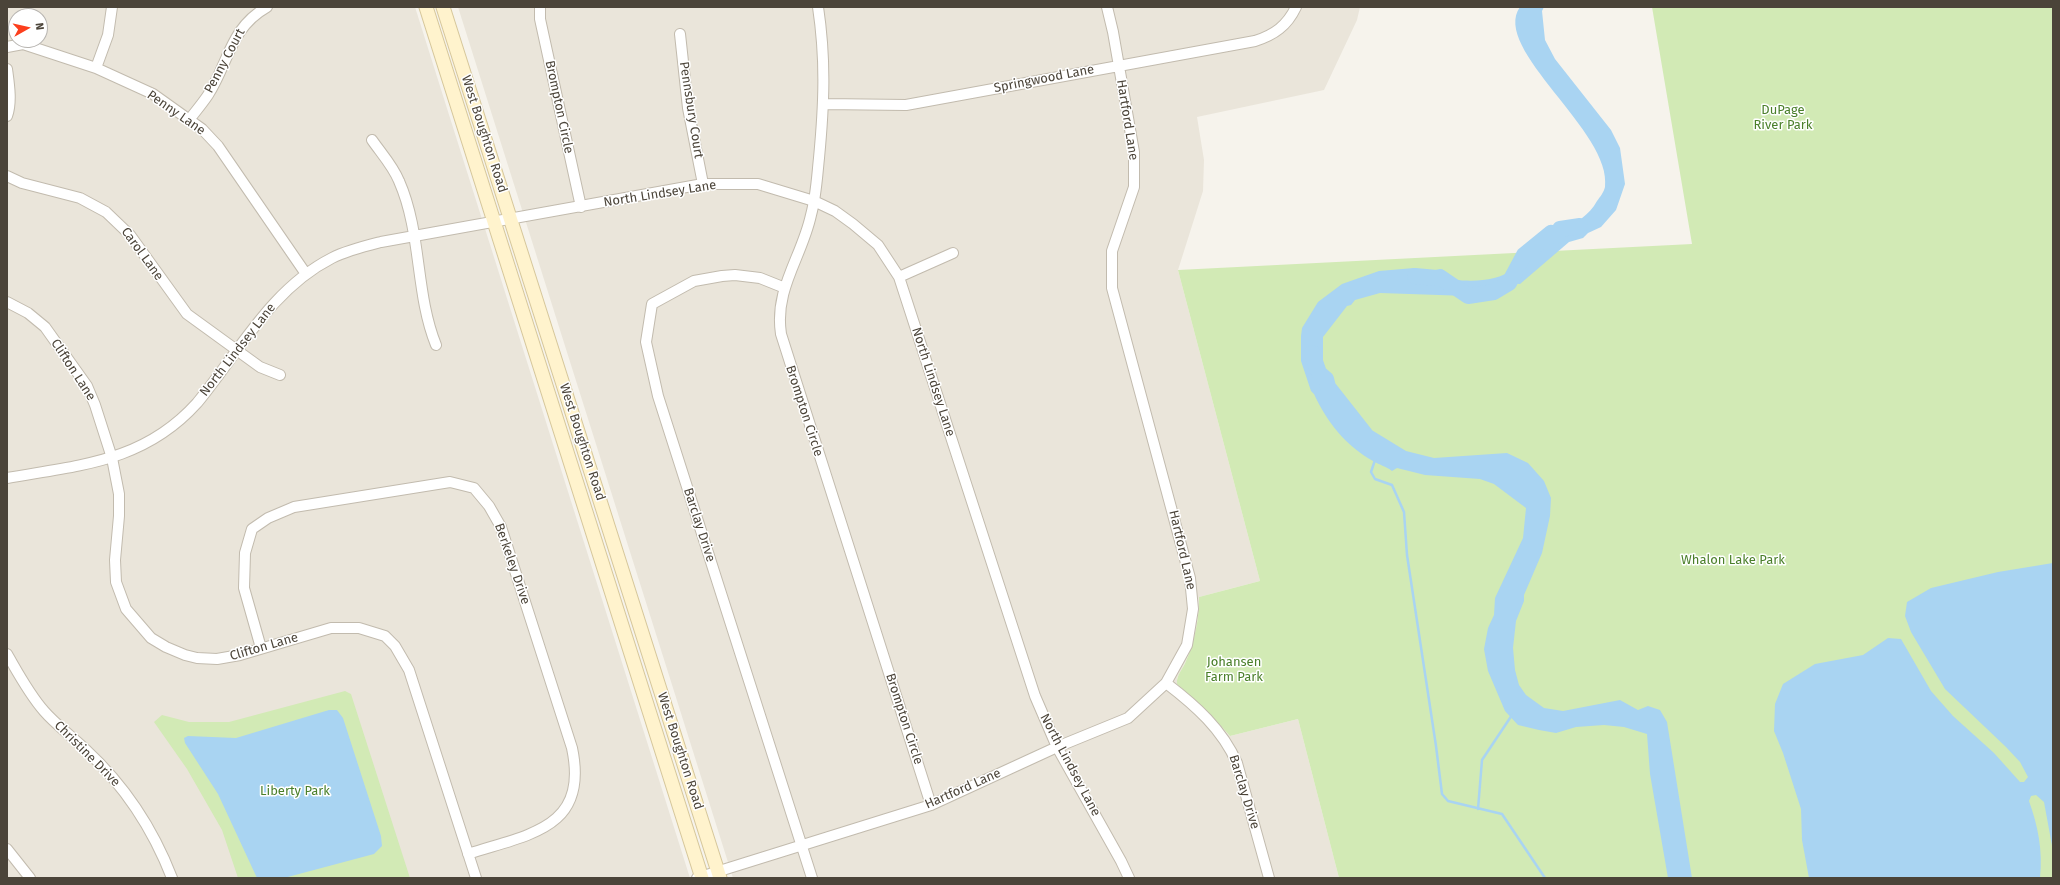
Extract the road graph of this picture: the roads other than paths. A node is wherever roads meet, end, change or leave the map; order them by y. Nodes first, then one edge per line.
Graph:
1 (112, 7) edge
2 (267, 7) edge
3 (426, 7) edge
4 (443, 7) edge
5 (540, 7) edge
6 (818, 7) edge
7 (1107, 7) edge
8 (1296, 7) edge
9 (680, 34) dead end
10 (7, 47) edge
11 (1118, 65) junction
12 (96, 68) junction
13 (7, 69) edge
14 (824, 104) junction
15 (7, 116) edge
16 (189, 120) junction
17 (372, 140) dead end
18 (7, 176) edge
19 (703, 184) junction
20 (814, 201) junction
21 (581, 207) junction
22 (511, 218) junction
23 (495, 222) junction
24 (414, 236) junction
25 (952, 253) dead end
26 (306, 274) junction
27 (899, 278) junction
28 (785, 288) junction
29 (7, 302) edge
30 (436, 345) dead end
31 (237, 352) junction
32 (280, 375) dead end
33 (112, 458) junction
34 (7, 478) edge
35 (261, 648) junction
36 (7, 654) edge
37 (1166, 683) junction
38 (1057, 747) junction
39 (931, 805) junction
40 (801, 846) junction
41 (7, 849) edge
42 (468, 854) junction
43 (719, 875) edge
44 (30, 878) edge
45 (172, 878) edge
46 (476, 878) edge
47 (700, 878) edge
48 (812, 878) edge
49 (1128, 878) edge
50 (1269, 878) edge

1 - 12 street
2 - 16 street, Penny Court
3 - 23 main road, West Boughton Road
4 - 22 main road, West Boughton Road
5 - 21 street, Brompton Circle
6 - 14 street, Brompton Circle
7 - 11 street, Hartford Lane
8 - 11 street, Springwood Lane
9 - 19 street, Pennsbury Court
10 - 12 street, Penny Lane
11 - 14 street, Springwood Lane
11 - 37 street, Hartford Lane
12 - 16 street, Penny Lane
13 - 15 street
14 - 20 street, Brompton Circle
16 - 26 street, Penny Lane
17 - 24 street
18 - 31 street, Carol Lane
19 - 20 street, North Lindsey Lane
19 - 21 street, North Lindsey Lane
20 - 27 street, North Lindsey Lane
20 - 28 street, Brompton Circle
21 - 22 street, North Lindsey Lane
22 - 23 street, North Lindsey Lane
22 - 43 main road, West Boughton Road
23 - 24 street, North Lindsey Lane
23 - 47 main road, West Boughton Road
24 - 26 street, North Lindsey Lane
24 - 30 street
25 - 27 street
26 - 31 street, North Lindsey Lane
27 - 38 street, North Lindsey Lane
28 - 39 street, Brompton Circle
28 - 40 street, Barclay Drive
29 - 33 street, Clifton Lane
31 - 32 street, Carol Lane
31 - 33 street, North Lindsey Lane
33 - 34 street, North Lindsey Lane
33 - 35 street, Clifton Lane
35 - 42 street, Clifton Lane
35 - 42 street, Berkeley Drive
36 - 45 street, Christine Drive
37 - 38 street, Hartford Lane
37 - 50 street, Barclay Drive
38 - 39 street, Hartford Lane
38 - 49 street, North Lindsey Lane
39 - 40 street, Hartford Lane
40 - 43 street, Hartford Lane
40 - 48 street, Barclay Drive
41 - 44 street
42 - 46 street, Clifton Lane
43 - 47 street, Hartford Lane

